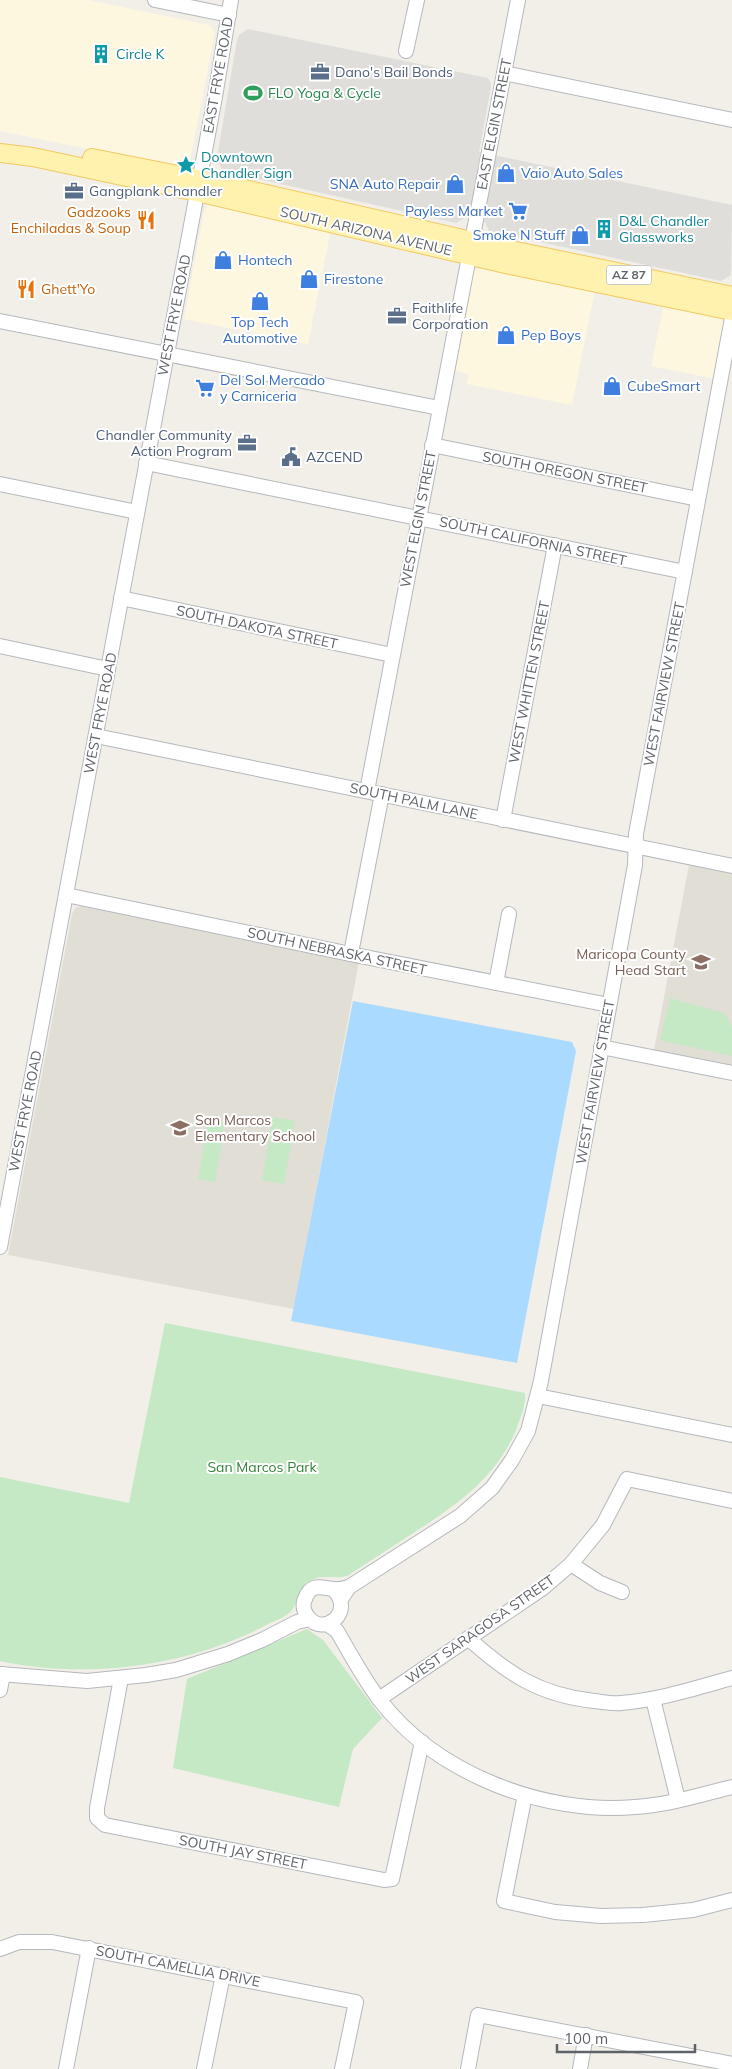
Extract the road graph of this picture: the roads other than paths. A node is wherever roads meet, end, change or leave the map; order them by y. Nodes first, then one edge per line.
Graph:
1 (155, 0) edge
2 (232, 0) edge
3 (417, 0) edge
4 (518, 0) edge
5 (229, 15) junction
6 (406, 51) dead end
7 (504, 72) junction
8 (732, 120) edge
9 (0, 140) edge
10 (0, 152) edge
11 (34, 153) junction
12 (198, 185) junction
13 (470, 248) junction
14 (732, 296) edge
15 (732, 311) edge
16 (732, 318) edge
17 (0, 321) edge
18 (166, 355) junction
19 (439, 408) junction
20 (432, 446) junction
21 (146, 463) junction
22 (0, 484) edge
23 (698, 500) junction
24 (137, 512) junction
25 (419, 517) junction
26 (555, 545) junction
27 (685, 572) junction
28 (121, 598) junction
29 (0, 646) edge
30 (392, 655) junction
31 (108, 669) junction
32 (96, 736) junction
33 (367, 791) junction
34 (382, 794) junction
35 (503, 820) junction
36 (636, 847) junction
37 (732, 866) edge
38 (66, 895) junction
39 (509, 914) dead end
40 (351, 954) junction
41 (496, 983) junction
42 (609, 1005) junction
43 (601, 1047) junction
44 (732, 1074) edge
45 (0, 1247) edge
46 (538, 1396) junction
47 (732, 1435) edge
48 (732, 1500) edge
49 (571, 1564) junction
50 (622, 1592) dead end
51 (337, 1594) junction
52 (303, 1616) junction
53 (334, 1624) junction
54 (468, 1638) junction
55 (1, 1673) edge
56 (121, 1678) junction
57 (732, 1678) edge
58 (0, 1690) edge
59 (379, 1699) junction
60 (654, 1699) junction
61 (422, 1742) junction
62 (732, 1787) edge
63 (525, 1795) junction
64 (678, 1800) junction
65 (732, 1900) edge
66 (89, 1948) junction
67 (0, 1949) edge
68 (224, 1975) junction
69 (586, 2036) junction
70 (694, 2063) edge
71 (732, 2064) edge
72 (66, 2069) edge
73 (204, 2069) edge
74 (342, 2069) edge
75 (468, 2069) edge
76 (580, 2069) edge

1 - 5 street
2 - 5 street, EAST FRYE ROAD
3 - 6 street
4 - 7 street, EAST ELGIN STREET
5 - 12 street, EAST FRYE ROAD
7 - 8 street
7 - 13 street, EAST ELGIN STREET
9 - 11 main road, SOUTH ARIZONA AVENUE / AZ 87
10 - 11 main road, SOUTH ARIZONA AVENUE / AZ 87
11 - 12 main road, SOUTH ARIZONA AVENUE / AZ 87
12 - 13 main road, SOUTH ARIZONA AVENUE / AZ 87
12 - 18 street, WEST FRYE ROAD
13 - 14 main road, SOUTH ARIZONA AVENUE / AZ 87
13 - 15 main road, SOUTH ARIZONA AVENUE / AZ 87
13 - 19 street, WEST ELGIN STREET
16 - 23 street, WEST FAIRVIEW STREET
17 - 18 street
18 - 19 street
18 - 21 street, WEST FRYE ROAD
19 - 20 street, WEST ELGIN STREET
20 - 23 street, SOUTH OREGON STREET
20 - 25 street, WEST ELGIN STREET
21 - 24 street, WEST FRYE ROAD
21 - 25 street, SOUTH CALIFORNIA STREET
22 - 24 street
23 - 27 street, WEST FAIRVIEW STREET
24 - 28 street, WEST FRYE ROAD
25 - 26 street, SOUTH CALIFORNIA STREET
25 - 30 street, WEST ELGIN STREET
26 - 27 street, SOUTH CALIFORNIA STREET
26 - 35 street, WEST WHITTEN STREET
27 - 36 street, WEST FAIRVIEW STREET
28 - 30 street, SOUTH DAKOTA STREET
28 - 31 street, WEST FRYE ROAD
29 - 31 street
30 - 33 street, WEST ELGIN STREET
31 - 32 street, WEST FRYE ROAD
32 - 33 street, SOUTH PALM LANE
32 - 38 street, WEST FRYE ROAD
33 - 34 street, SOUTH PALM LANE
34 - 35 street, SOUTH PALM LANE
34 - 40 street
35 - 36 street, SOUTH PALM LANE
36 - 37 street, SOUTH PALM LANE
36 - 42 street, WEST FAIRVIEW STREET
38 - 40 street, SOUTH NEBRASKA STREET
38 - 45 street, WEST FRYE ROAD
39 - 41 street
40 - 41 street, SOUTH NEBRASKA STREET
41 - 42 street, SOUTH NEBRASKA STREET
42 - 43 street, WEST FAIRVIEW STREET
43 - 44 street
43 - 46 street, WEST FAIRVIEW STREET
46 - 47 street
46 - 51 street, WEST FAIRVIEW STREET
48 - 49 street, WEST SARAGOSA STREET
49 - 50 street
49 - 54 street, WEST SARAGOSA STREET
51 - 52 street
51 - 53 street
52 - 53 street
52 - 56 street
53 - 59 street
54 - 59 street, WEST SARAGOSA STREET
54 - 60 street
55 - 56 street
55 - 58 street
56 - 61 street, SOUTH JAY STREET
57 - 60 street
59 - 61 street
60 - 64 street
61 - 63 street
62 - 64 street
63 - 64 street
63 - 65 street
66 - 67 street, SOUTH CAMELLIA DRIVE
66 - 68 street, SOUTH CAMELLIA DRIVE
66 - 72 street
68 - 73 street
68 - 74 street, SOUTH CAMELLIA DRIVE
69 - 70 street
69 - 75 street
69 - 76 street
70 - 71 street

